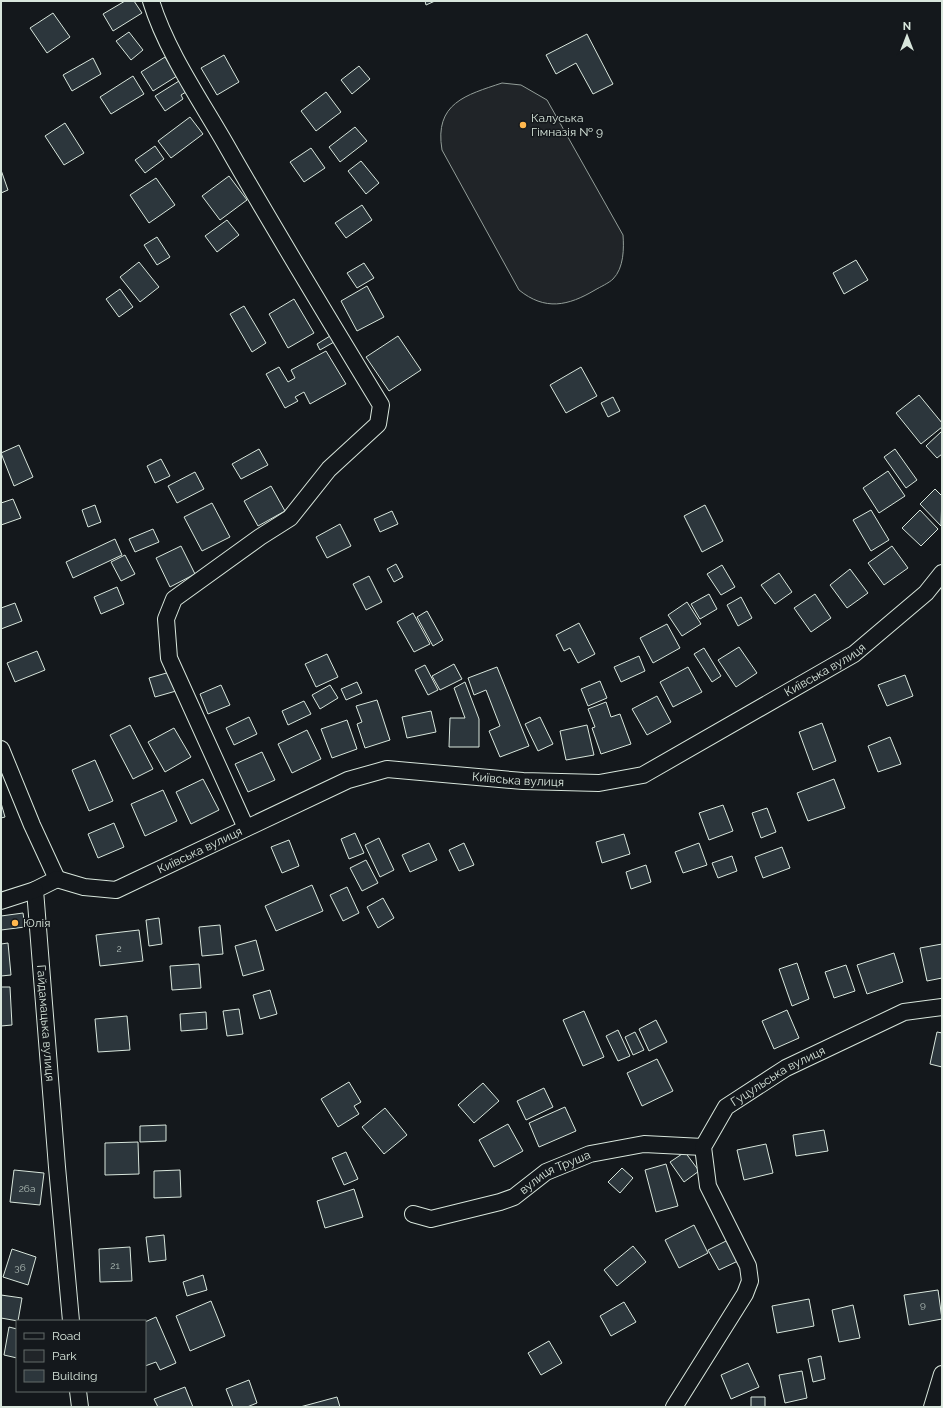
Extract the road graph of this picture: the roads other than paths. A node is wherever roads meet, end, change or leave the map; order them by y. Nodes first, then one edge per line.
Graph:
1 (152, 1) edge
2 (942, 573) edge
3 (1, 749) edge
4 (246, 828) junction
5 (57, 879) junction
6 (35, 890) junction
7 (1, 900) edge
8 (942, 1007) edge
9 (703, 1147) junction
10 (413, 1214) dead end
11 (71, 1320) edge
12 (942, 1374) edge
13 (78, 1392) edge
14 (80, 1407) edge
15 (675, 1407) edge
16 (932, 1407) edge

1 - 4 street
2 - 4 street, Київська вулиця
3 - 5 street
4 - 5 street, Київська вулиця
5 - 6 street
6 - 7 street
6 - 11 street, Гайдамацька вулиця
8 - 9 street, Гуцульська вулиця
9 - 10 street, вулиця Труша
9 - 15 street
12 - 16 street
13 - 14 street

